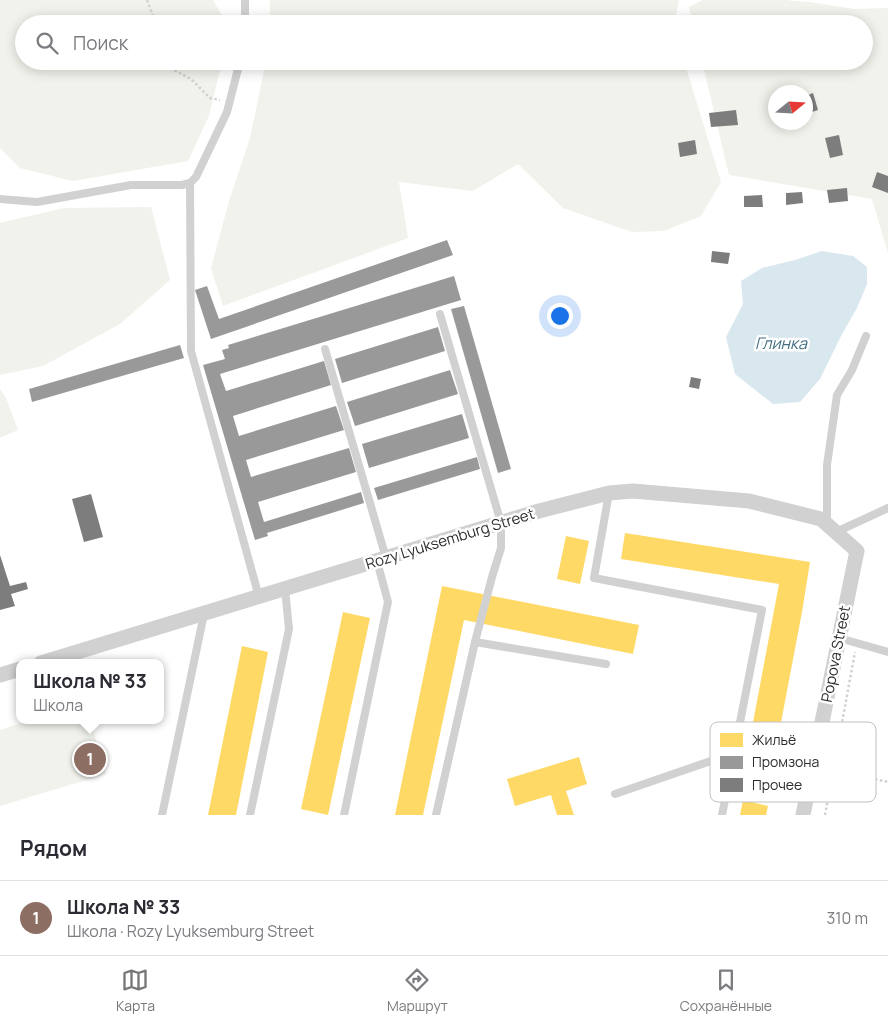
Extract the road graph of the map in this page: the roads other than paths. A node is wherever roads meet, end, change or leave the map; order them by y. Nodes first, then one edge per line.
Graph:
1 (245, 0) edge
2 (245, 15) edge
3 (238, 70) edge
4 (190, 183) junction
5 (0, 199) edge
6 (440, 314) dead end
7 (866, 336) dead end
8 (325, 349) dead end
9 (609, 493) junction
10 (888, 508) edge
11 (501, 523) junction
12 (832, 528) junction
13 (857, 551) joint
14 (382, 559) junction
15 (285, 589) junction
16 (259, 597) junction
17 (204, 614) junction
18 (839, 638) junction
19 (475, 642) junction
20 (888, 652) edge
21 (54, 659) edge
22 (606, 664) dead end
23 (16, 670) edge
24 (0, 675) edge
25 (740, 722) edge
26 (822, 722) edge
27 (710, 761) edge
28 (614, 794) dead end
29 (725, 802) edge
30 (806, 802) edge
31 (162, 815) edge
32 (250, 815) edge
33 (344, 815) edge
34 (436, 815) edge
35 (722, 815) edge
36 (803, 815) edge

1 - 2 lane
3 - 4 lane
4 - 5 lane
4 - 16 lane
6 - 11 lane
7 - 12 lane
8 - 14 lane
9 - 11 street, Rozy Lyuksemburg Street
9 - 12 street, Rozy Lyuksemburg Street
9 - 25 lane
10 - 12 lane
11 - 14 street, Rozy Lyuksemburg Street
11 - 19 lane
12 - 13 street, Rozy Lyuksemburg Street
13 - 18 street, Popova Street
14 - 15 street, Rozy Lyuksemburg Street
14 - 33 lane
15 - 16 street, Rozy Lyuksemburg Street
15 - 32 lane
16 - 17 street, Rozy Lyuksemburg Street
17 - 21 street, Rozy Lyuksemburg Street
17 - 31 lane
18 - 20 lane
18 - 26 street, Popova Street
19 - 22 lane
19 - 34 lane
23 - 24 street
27 - 28 lane
29 - 35 lane
30 - 36 street, Popova Street

